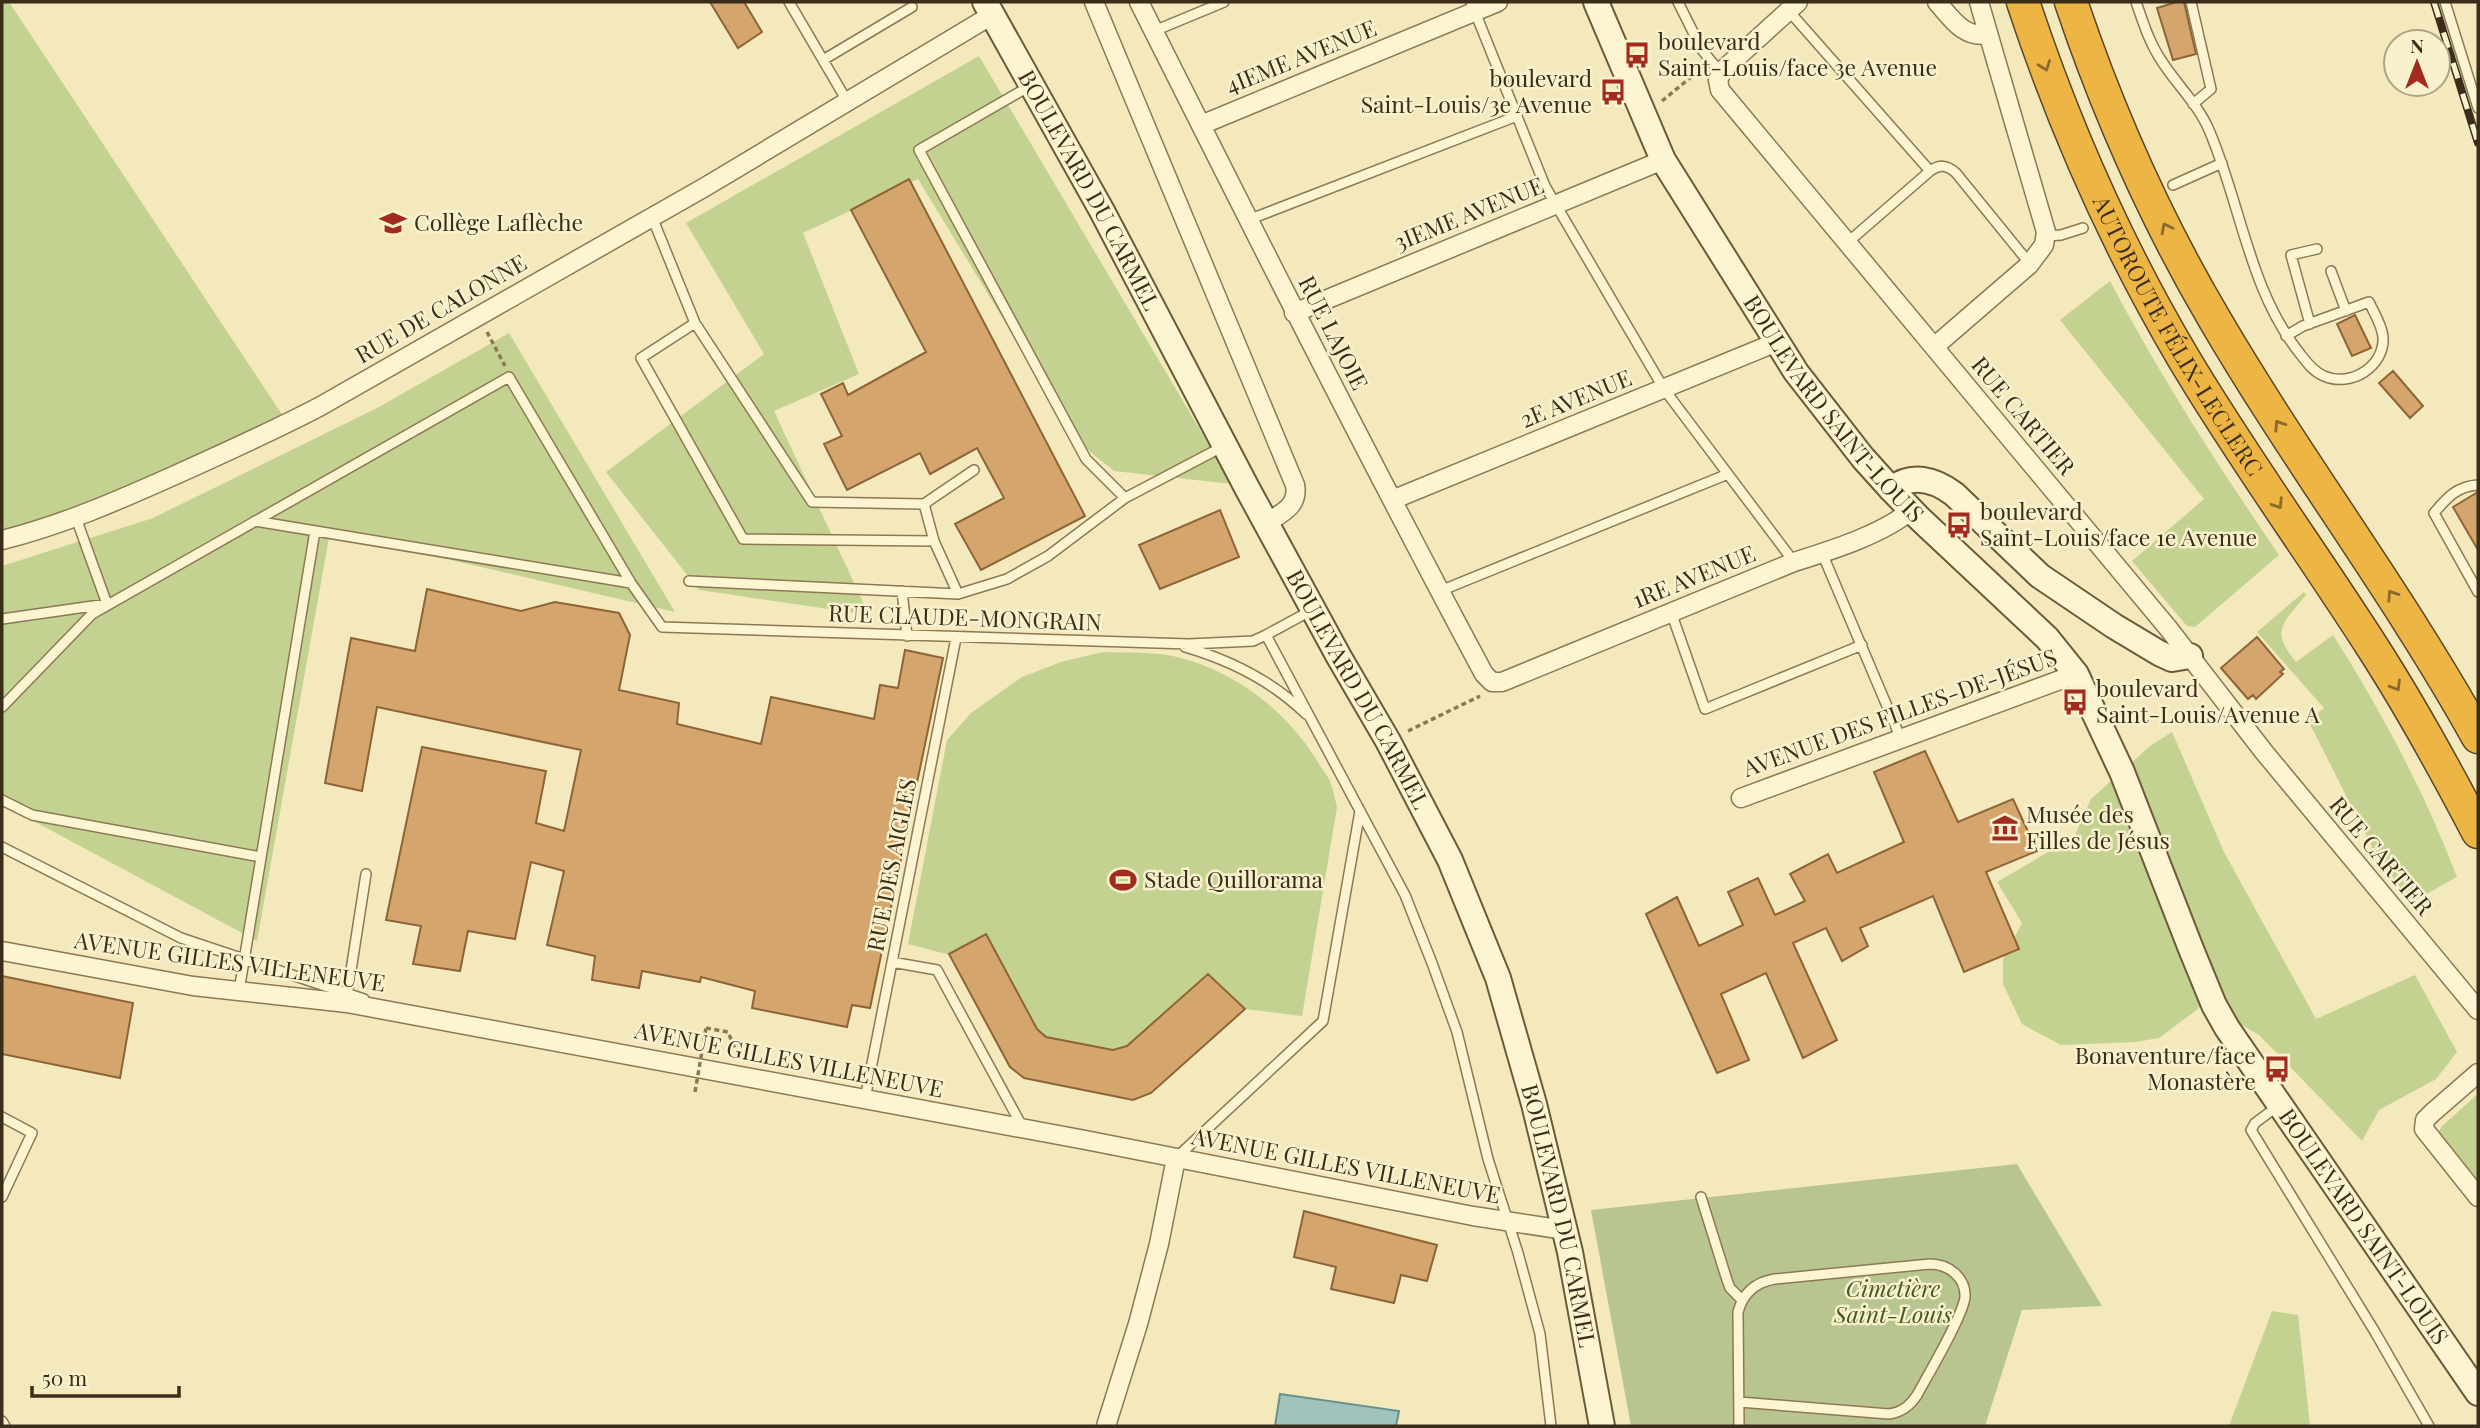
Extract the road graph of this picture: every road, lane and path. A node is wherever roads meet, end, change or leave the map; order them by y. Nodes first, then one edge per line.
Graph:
1 (789, 2) edge
2 (1094, 2) edge
3 (1139, 2) edge
4 (1224, 2) edge
5 (1498, 2) edge
6 (1596, 2) edge
7 (1678, 2) edge
8 (1937, 2) edge
9 (1979, 2) edge
10 (2023, 2) edge
11 (2071, 2) edge
12 (2136, 2) edge
13 (2191, 2) edge
14 (2445, 2) edge
15 (1793, 6) edge
16 (912, 7) dead end
17 (1473, 7) edge
18 (989, 8) edge
19 (1154, 32) junction
20 (1987, 34) junction
21 (823, 61) junction
22 (1714, 74) junction
23 (1031, 86) junction
24 (1668, 97) dead end
25 (847, 101) junction
26 (2193, 104) junction
27 (2478, 108) edge
28 (1517, 116) junction
29 (1201, 125) junction
30 (1664, 160) junction
31 (2222, 163) junction
32 (1930, 171) junction
33 (2173, 185) dead end
34 (1556, 205) junction
35 (652, 217) junction
36 (1248, 220) junction
37 (2083, 228) dead end
38 (2046, 236) junction
39 (1847, 243) junction
40 (2317, 248) dead end
41 (2030, 264) junction
42 (2331, 271) dead end
43 (2346, 312) junction
44 (1294, 313) junction
45 (478, 316) junction
46 (695, 323) junction
47 (2310, 324) junction
48 (2286, 336) junction
49 (1777, 342) junction
50 (1934, 347) junction
51 (509, 377) junction
52 (1664, 389) junction
53 (1224, 445) junction
54 (974, 470) dead end
55 (1728, 474) junction
56 (2478, 485) edge
57 (1891, 489) junction
58 (1125, 499) junction
59 (1392, 500) junction
60 (924, 504) junction
61 (1911, 510) junction
62 (76, 518) junction
63 (255, 521) junction
64 (1266, 523) junction
65 (315, 531) junction
66 (2, 540) edge
67 (934, 541) junction
68 (1822, 553) junction
69 (1794, 562) junction
70 (689, 581) dead end
71 (631, 583) junction
72 (902, 591) junction
73 (1440, 591) junction
74 (2478, 592) edge
75 (958, 594) junction
76 (107, 604) junction
77 (1313, 610) junction
78 (1671, 612) junction
79 (2, 619) edge
80 (1266, 635) junction
81 (907, 636) junction
82 (956, 638) junction
83 (1170, 643) junction
84 (1862, 645) junction
85 (2190, 656) junction
86 (2077, 674) junction
87 (1492, 682) junction
88 (2, 706) edge
89 (1312, 721) junction
90 (2478, 737) edge
91 (1901, 739) junction
92 (1388, 741) junction
93 (1741, 798) dead end
94 (2, 800) edge
95 (1361, 810) junction
96 (2478, 832) edge
97 (2, 847) edge
98 (261, 857) junction
99 (366, 874) dead end
100 (2, 951) edge
101 (243, 960) junction
102 (892, 962) junction
103 (239, 991) junction
104 (347, 998) junction
105 (2478, 1010) edge
106 (729, 1032) dead end
107 (2478, 1073) edge
108 (695, 1092) dead end
109 (864, 1099) junction
110 (2280, 1105) junction
111 (2, 1117) edge
112 (1023, 1128) junction
113 (1175, 1158) junction
114 (2, 1197) edge
115 (1701, 1197) dead end
116 (2478, 1198) edge
117 (1506, 1221) junction
118 (1565, 1230) junction
119 (1742, 1300) junction
120 (2478, 1392) edge
121 (1739, 1402) junction
122 (2, 1421) edge
123 (5, 1426) edge
124 (1106, 1426) edge
125 (1551, 1426) edge
126 (1602, 1426) edge
127 (1739, 1426) edge
128 (2429, 1426) edge

1 - 21 lane
2 - 64 street
3 - 19 street, RUE LAJOIE
4 - 19 lane
5 - 17 street, 4IEME AVENUE
6 - 30 street, BOULEVARD SAINT-LOUIS
7 - 22 lane
8 - 20 street
9 - 20 street
10 -> 96 highway, AUTOROUTE FÉLIX-LECLERC
90 -> 11 highway, AUTOROUTE FÉLIX-LECLERC
12 - 26 lane
13 - 26 lane
14 - 27 lane
15 - 22 street
15 - 32 lane
16 - 21 lane
17 - 28 lane
17 - 29 street, 4IEME AVENUE
18 - 23 street, BOULEVARD DU CARMEL
18 - 25 street, RUE DE CALONNE
19 - 29 street, RUE LAJOIE
20 - 38 street
21 - 25 lane
22 - 24 path
22 - 39 street, RUE CARTIER
23 - 53 street, BOULEVARD DU CARMEL
23 - 58 lane
25 - 35 street, RUE DE CALONNE
26 - 31 lane
28 - 34 lane
28 - 36 lane
29 - 36 street, RUE LAJOIE
30 - 34 street, 3IEME AVENUE
30 - 49 street, BOULEVARD SAINT-LOUIS
31 - 33 lane
31 - 48 lane
32 - 39 lane
32 - 41 lane
34 - 44 street, 3IEME AVENUE
34 - 52 lane
35 - 45 street, RUE DE CALONNE
35 - 46 lane
36 - 44 street, RUE LAJOIE
37 - 38 lane
38 - 41 street
39 - 50 street, RUE CARTIER
40 - 47 lane
41 - 50 street
42 - 43 lane
43 - 47 lane
43 - 48 lane
44 - 59 street, RUE LAJOIE
45 - 51 path
45 - 62 street, RUE DE CALONNE
46 - 60 lane
46 - 67 lane
47 - 48 lane
49 - 52 street, 2E AVENUE
49 - 57 street, BOULEVARD SAINT-LOUIS
50 - 85 street, RUE CARTIER
51 - 63 lane
51 - 71 lane
52 - 55 lane
52 - 59 street, 2E AVENUE
53 - 58 lane
53 - 64 street, BOULEVARD DU CARMEL
54 - 60 lane
55 - 69 lane
55 - 73 lane
56 - 74 lane
57 - 61 street, BOULEVARD SAINT-LOUIS
57 - 85 street
58 - 75 lane
59 - 73 street, RUE LAJOIE
60 - 67 lane
61 - 68 street, 1RE AVENUE
61 - 86 street, BOULEVARD SAINT-LOUIS
62 - 66 street, RUE DE CALONNE
62 - 76 lane
63 - 65 lane
63 - 76 lane
64 - 77 street, BOULEVARD DU CARMEL
65 - 71 lane
65 - 98 lane
67 - 75 lane
68 - 69 street, 1RE AVENUE
68 - 84 lane
69 - 78 street, 1RE AVENUE
70 - 72 lane
71 - 81 lane, RUE CLAUDE-MONGRAIN
72 - 75 lane
72 - 81 lane
73 - 87 street, RUE LAJOIE
76 - 79 lane
76 - 88 lane
77 - 80 lane, RUE CLAUDE-MONGRAIN
77 - 92 street, BOULEVARD DU CARMEL
78 - 84 lane
78 - 87 street, 1RE AVENUE
80 - 83 lane, RUE CLAUDE-MONGRAIN
80 - 89 lane
81 - 82 lane, RUE CLAUDE-MONGRAIN
82 - 83 lane, RUE CLAUDE-MONGRAIN
82 - 102 lane, RUE DES AIGLES
83 - 89 lane
84 - 91 lane
85 - 105 street, RUE CARTIER
86 - 91 street, AVENUE DES FILLES-DE-JÉSUS
86 - 110 street, BOULEVARD SAINT-LOUIS
87 - 92 path
89 - 95 lane
91 - 93 street, AVENUE DES FILLES-DE-JÉSUS
92 - 118 street, BOULEVARD DU CARMEL
94 - 98 lane
95 - 113 lane
95 - 117 lane
97 - 101 lane
98 - 101 lane
99 - 104 lane
100 - 103 street, AVENUE GILLES VILLENEUVE
101 - 103 lane
101 - 104 lane
102 - 109 lane, RUE DES AIGLES
102 - 112 lane
103 - 104 street, AVENUE GILLES VILLENEUVE
104 - 109 street, AVENUE GILLES VILLENEUVE
106 - 108 path, bridge
107 - 116 street
109 - 112 street, AVENUE GILLES VILLENEUVE
110 - 120 street, BOULEVARD SAINT-LOUIS
110 - 128 lane
111 - 114 lane
112 - 113 street, AVENUE GILLES VILLENEUVE
113 - 117 street, AVENUE GILLES VILLENEUVE
113 - 124 street
115 - 119 lane
117 - 118 street, AVENUE GILLES VILLENEUVE
117 - 125 lane
118 - 126 street, BOULEVARD DU CARMEL
119 - 121 lane
119 - 121 lane
121 - 127 lane
122 - 123 lane

